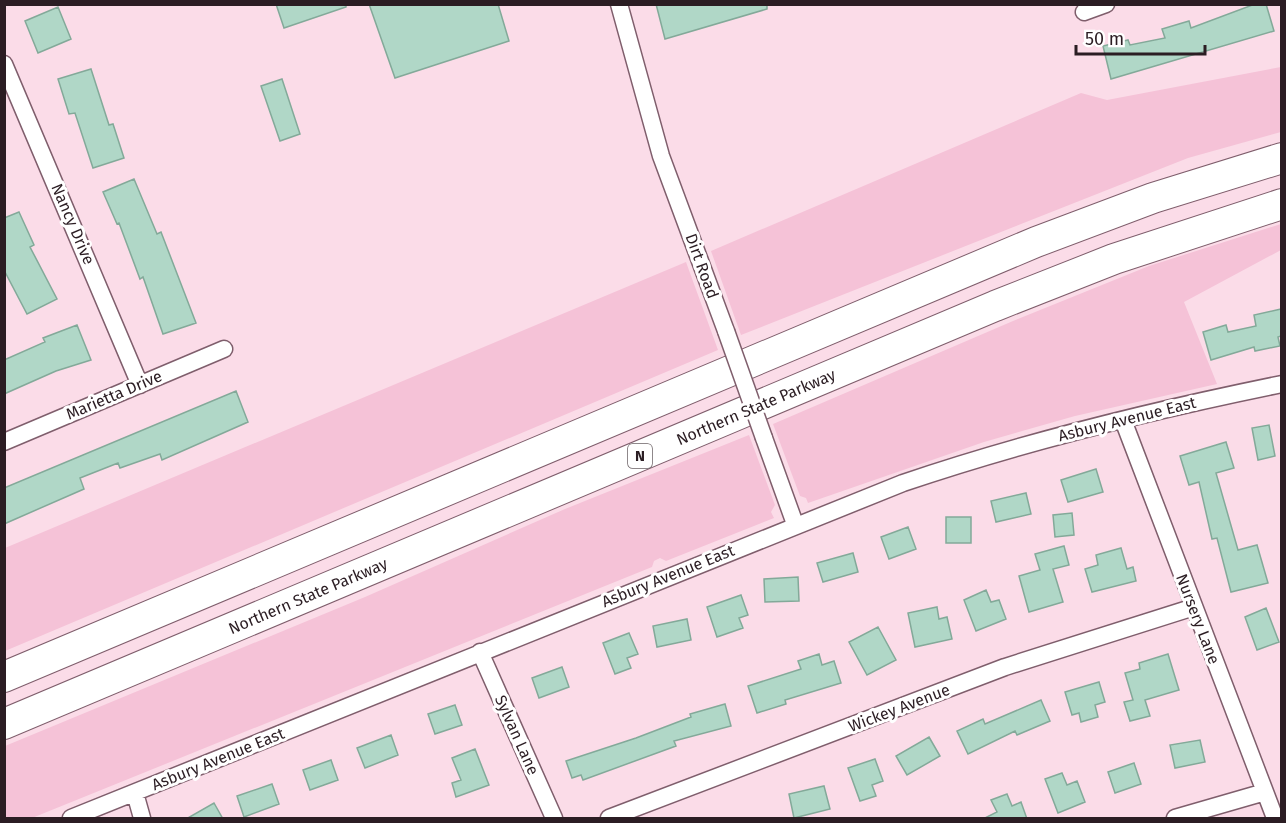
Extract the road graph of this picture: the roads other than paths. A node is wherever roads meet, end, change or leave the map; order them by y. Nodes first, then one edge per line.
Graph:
1 (619, 4) edge
2 (1106, 4) edge
3 (1084, 12) dead end
4 (4, 64) edge
5 (1281, 158) edge
6 (1281, 204) edge
7 (224, 349) dead end
8 (1281, 384) edge
9 (140, 385) junction
10 (1123, 420) junction
11 (4, 442) edge
12 (795, 524) junction
13 (1194, 607) junction
14 (480, 652) junction
15 (4, 677) edge
16 (4, 724) edge
17 (1265, 792) junction
18 (135, 793) junction
19 (71, 819) edge
20 (142, 819) edge
21 (554, 819) edge
22 (609, 819) edge
23 (1175, 819) edge
24 (1275, 819) edge

1 - 12 street, Dirt Road, bridge
2 - 3 street
4 - 9 street, Nancy Drive
5 - 15 highway
6 - 16 highway, Northern State Parkway / N
7 - 9 street, Marietta Drive
8 - 10 street, Asbury Avenue East
9 - 11 street, Marietta Drive
10 - 12 street, Asbury Avenue East
10 - 13 street, Nursery Lane
12 - 14 street, Asbury Avenue East
13 - 17 street, Nursery Lane
13 - 22 street, Wickey Avenue
14 - 18 street, Asbury Avenue East
14 - 21 street, Sylvan Lane
17 - 23 street
17 - 24 street, Nursery Lane
18 - 19 street, Asbury Avenue East
18 - 20 street

